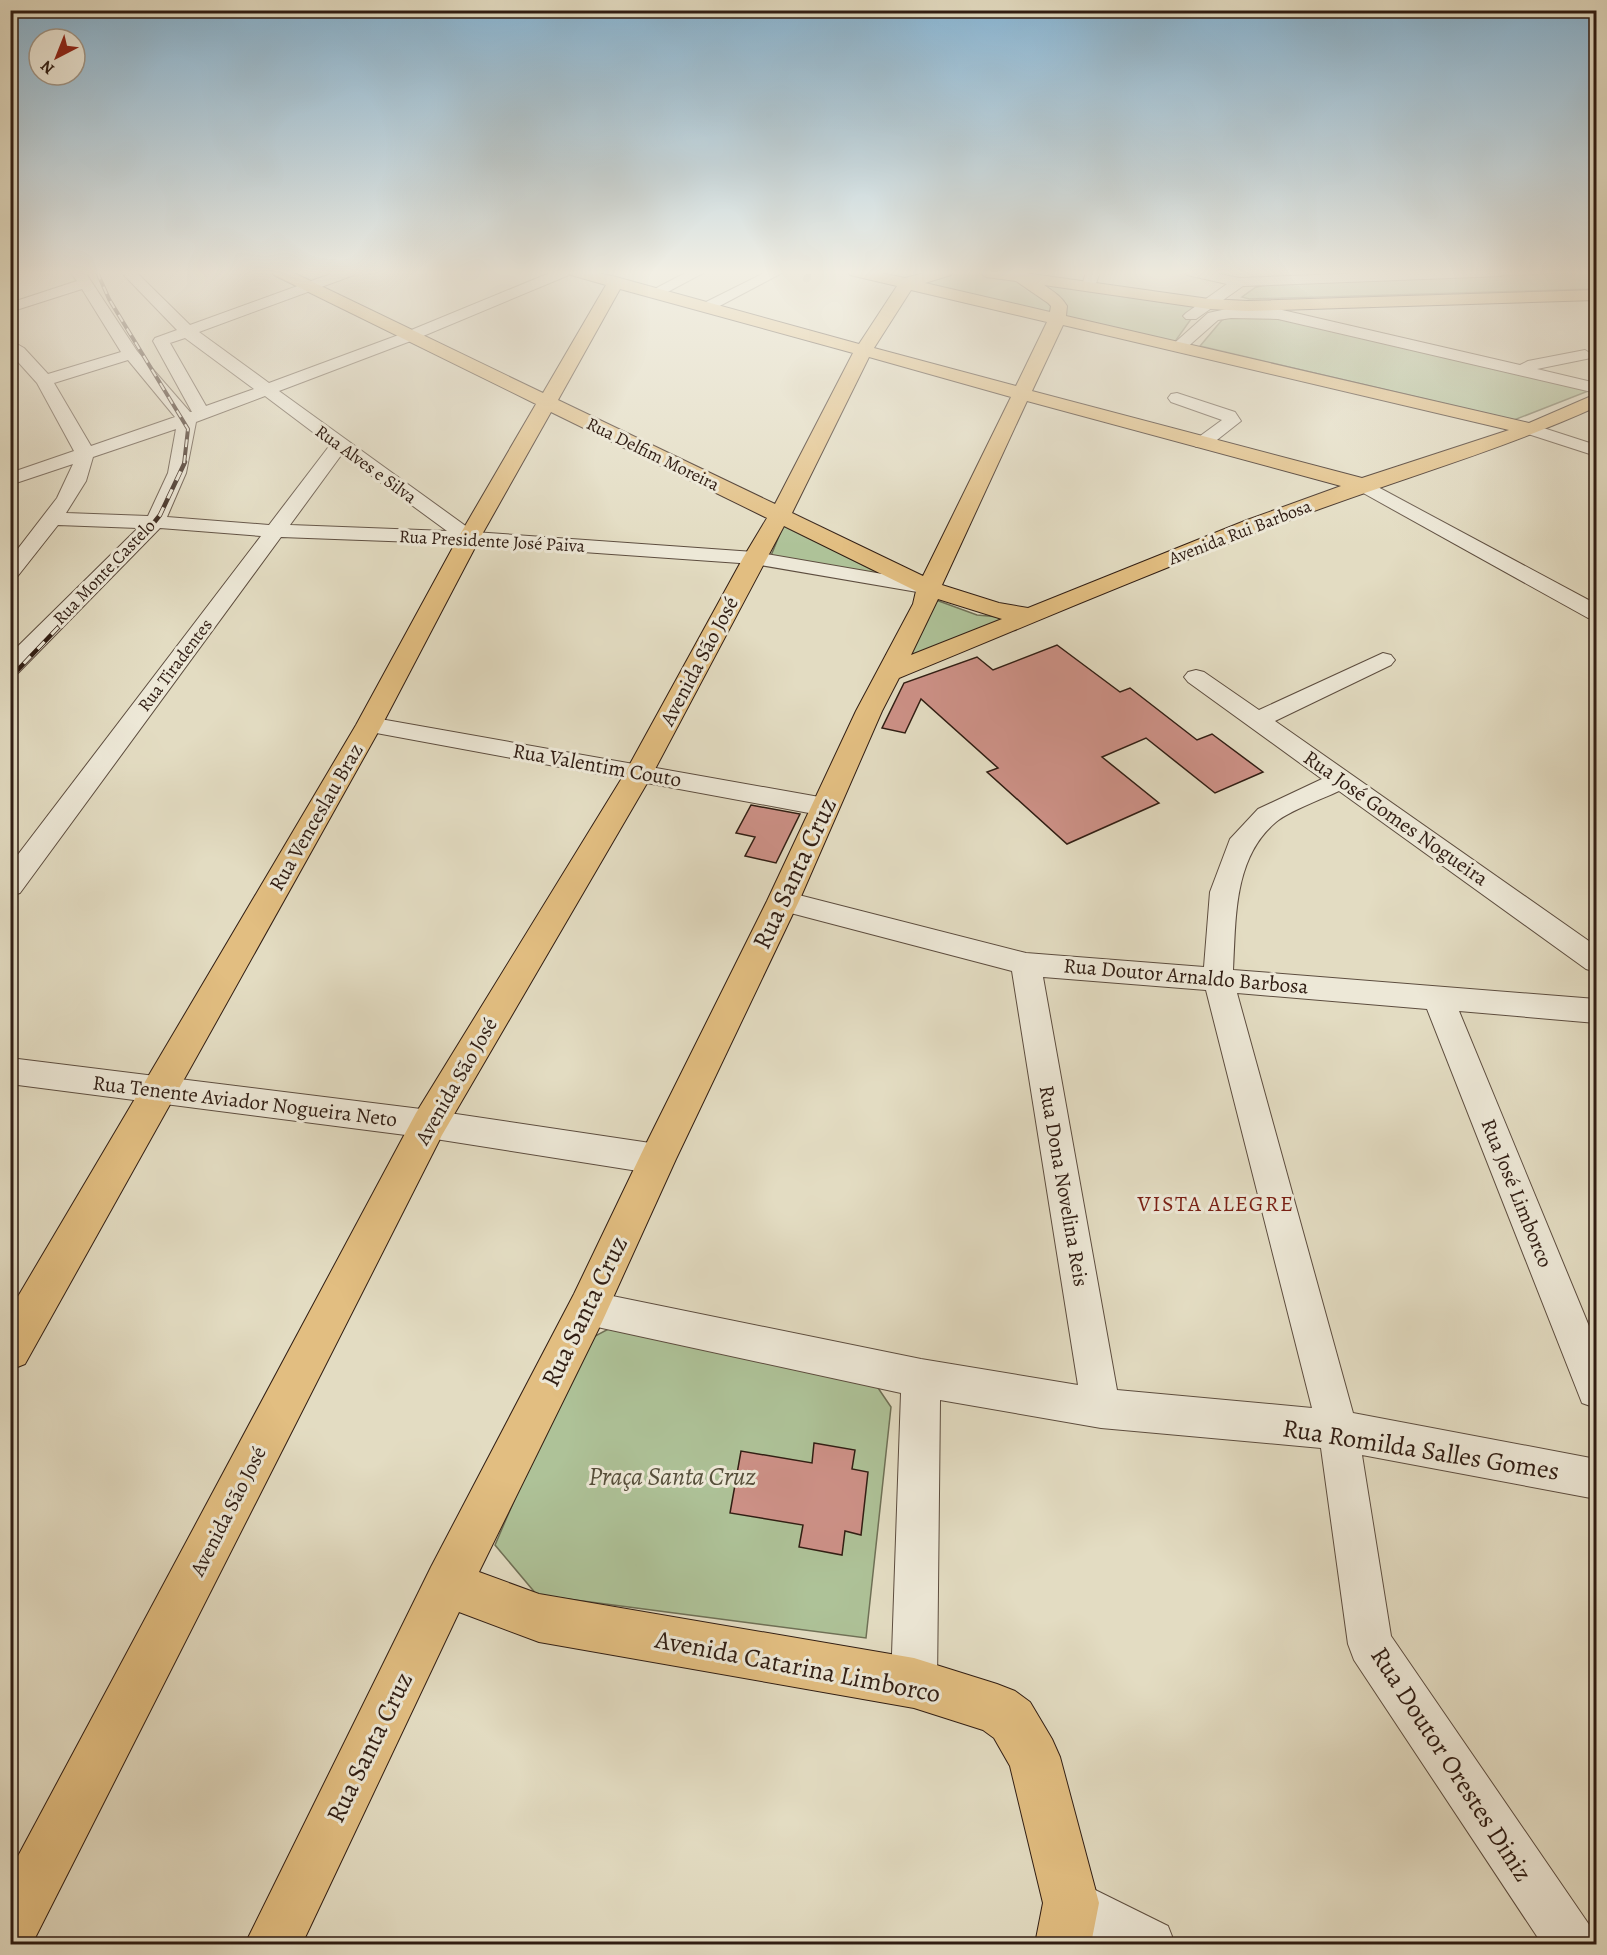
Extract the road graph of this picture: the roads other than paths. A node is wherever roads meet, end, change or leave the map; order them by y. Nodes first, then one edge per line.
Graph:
1 (31, 363) edge
2 (100, 363) edge
3 (140, 363) edge
4 (171, 363) edge
5 (229, 363) edge
6 (337, 363) edge
7 (465, 363) edge
8 (570, 363) edge
9 (857, 363) edge
10 (908, 363) edge
11 (1036, 363) edge
12 (1248, 363) edge
13 (1500, 363) edge
14 (1543, 363) edge
15 (1519, 368) junction
16 (45, 380) junction
17 (1596, 388) edge
18 (265, 390) junction
19 (1022, 394) junction
20 (1177, 398) dead end
21 (1596, 400) edge
22 (547, 404) junction
23 (194, 417) junction
24 (1531, 429) junction
25 (1202, 443) junction
26 (340, 444) junction
27 (1596, 451) edge
28 (84, 453) junction
29 (10, 479) edge
30 (1363, 485) junction
31 (780, 515) junction
32 (52, 519) junction
33 (154, 522) junction
34 (275, 531) junction
35 (469, 538) junction
36 (754, 558) junction
37 (10, 573) edge
38 (929, 588) junction
39 (1596, 614) edge
40 (1030, 616) junction
41 (1383, 660) dead end
42 (10, 668) edge
43 (887, 674) junction
44 (1196, 677) dead end
45 (1258, 720) junction
46 (369, 725) junction
47 (639, 773) junction
48 (1342, 779) junction
49 (825, 807) junction
50 (10, 886) edge
51 (783, 901) junction
52 (1596, 961) edge
53 (1026, 963) junction
54 (1218, 978) junction
55 (1438, 998) junction
56 (1596, 1011) edge
57 (10, 1071) edge
58 (159, 1091) junction
59 (429, 1124) junction
60 (657, 1160) junction
61 (588, 1308) junction
62 (10, 1350) edge
63 (921, 1377) junction
64 (1596, 1389) edge
65 (1101, 1408) junction
66 (1338, 1430) junction
67 (1596, 1479) edge
68 (448, 1584) junction
69 (915, 1683) junction
70 (1067, 1923) edge
71 (10, 1929) edge
72 (273, 1944) edge
73 (1150, 1944) edge
74 (1572, 1944) edge

1 - 16 street
2 - 16 street
3 - 23 street
4 - 23 street
5 - 18 street, Rua Alves e Silva
6 - 18 street
7 - 22 main road, Rua Delfim Moreira
8 - 22 main road, Rua Venceslau Braz
9 - 31 main road, Avenida São José
10 - 19 main road
11 - 19 main road
12 - 24 main road
13 - 15 street
14 - 15 street
15 - 17 street
16 - 28 street
18 - 23 street
18 - 26 street, Rua Alves e Silva
19 - 25 main road
19 - 38 main road
20 - 25 street
21 - 24 main road, Avenida Rui Barbosa
22 - 31 main road, Rua Delfim Moreira
22 - 35 main road, Rua Venceslau Braz
23 - 28 street
23 - 33 street, Rua Monte Castelo
24 - 27 street
24 - 30 main road, Avenida Rui Barbosa
25 - 30 main road
26 - 34 street, Rua Tiradentes
26 - 35 street, Rua Alves e Silva
28 - 29 street
28 - 32 street
30 - 39 street
30 - 40 main road, Avenida Rui Barbosa
31 - 36 main road, Avenida São José
31 - 38 main road, Rua Delfim Moreira
32 - 33 street, Rua Presidente José Paiva
32 - 37 street
33 - 34 street, Rua Presidente José Paiva
33 - 42 street, Rua Monte Castelo
34 - 35 street, Rua Presidente José Paiva
34 - 50 street, Rua Tiradentes
35 - 36 street, Rua Presidente José Paiva
35 - 46 main road, Rua Venceslau Braz
36 - 38 street, Rua Presidente José Paiva
36 - 47 main road, Avenida São José
38 - 40 main road, Rua Delfim Moreira
38 - 43 main road, Rua Santa Cruz
40 - 43 main road, Avenida Rui Barbosa
41 - 45 street
43 - 49 main road, Rua Santa Cruz
44 - 45 street, Rua José Gomes Nogueira
45 - 48 street, Rua José Gomes Nogueira
46 - 47 street, Rua Valentim Couto
46 - 58 main road, Rua Venceslau Braz
47 - 49 street, Rua Valentim Couto
47 - 59 main road, Avenida São José
48 - 52 street, Rua José Gomes Nogueira
48 - 54 street, Rua Doutor Orestes Diniz
49 - 51 main road, Rua Santa Cruz
51 - 53 street, Rua Doutor Arnaldo Barbosa
51 - 60 main road, Rua Santa Cruz
53 - 54 street, Rua Doutor Arnaldo Barbosa
53 - 65 street, Rua Dona Novelina Reis
54 - 55 street, Rua Doutor Arnaldo Barbosa
54 - 66 street, Rua Doutor Orestes Diniz
55 - 56 street, Rua Doutor Arnaldo Barbosa
55 - 64 street, Rua José Limborco
57 - 58 street, Rua Tenente Aviador Nogueira Neto
58 - 59 street, Rua Tenente Aviador Nogueira Neto
58 - 62 main road, Rua Venceslau Braz
59 - 60 street, Rua Tenente Aviador Nogueira Neto
59 - 71 main road, Avenida São José
60 - 61 main road, Rua Santa Cruz
61 - 63 street
61 - 68 main road, Rua Santa Cruz
63 - 65 street
63 - 69 street
65 - 66 street, Rua Romilda Salles Gomes
66 - 67 street, Rua Romilda Salles Gomes
66 - 74 street, Rua Doutor Orestes Diniz
68 - 69 main road, Avenida Catarina Limborco
68 - 72 main road, Rua Santa Cruz
69 - 70 main road, Avenida Catarina Limborco
70 - 73 street, Avenida Catarina Limborco

